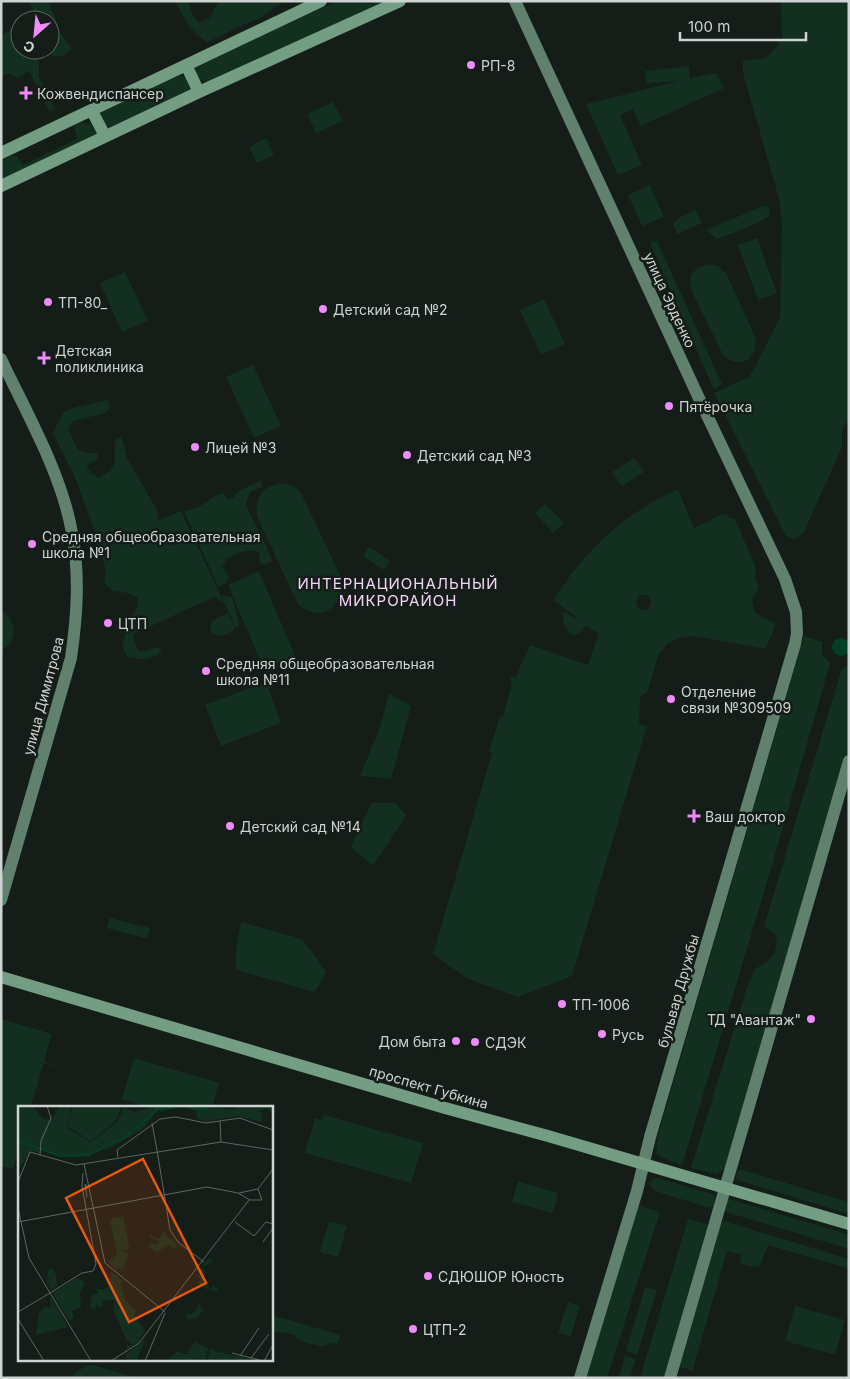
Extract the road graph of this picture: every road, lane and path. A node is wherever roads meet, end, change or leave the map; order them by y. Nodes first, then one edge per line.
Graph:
1 (321, 1) edge
2 (400, 1) edge
3 (515, 1) edge
4 (186, 65) junction
5 (199, 92) junction
6 (92, 110) junction
7 (105, 136) junction
8 (1, 153) edge
9 (1, 186) edge
10 (1, 359) edge
11 (796, 612) joint
12 (849, 761) edge
13 (1, 900) edge
14 (1, 977) edge
15 (644, 1164) junction
16 (725, 1188) junction
17 (849, 1224) edge
18 (580, 1378) edge
19 (670, 1378) edge

1 - 4 main road
2 - 5 main road
3 - 11 main road, улица Эрденко
4 - 5 main road
4 - 6 main road
5 - 7 main road
6 - 7 main road
6 - 8 main road
7 - 9 main road
10 - 13 main road, улица Димитрова
11 - 15 main road, бульвар Дружбы
12 - 16 main road
14 - 15 main road, проспект Губкина
15 - 16 main road, проспект Губкина
15 - 18 main road, бульвар Дружбы
16 - 17 main road, проспект Губкина
16 - 19 main road

